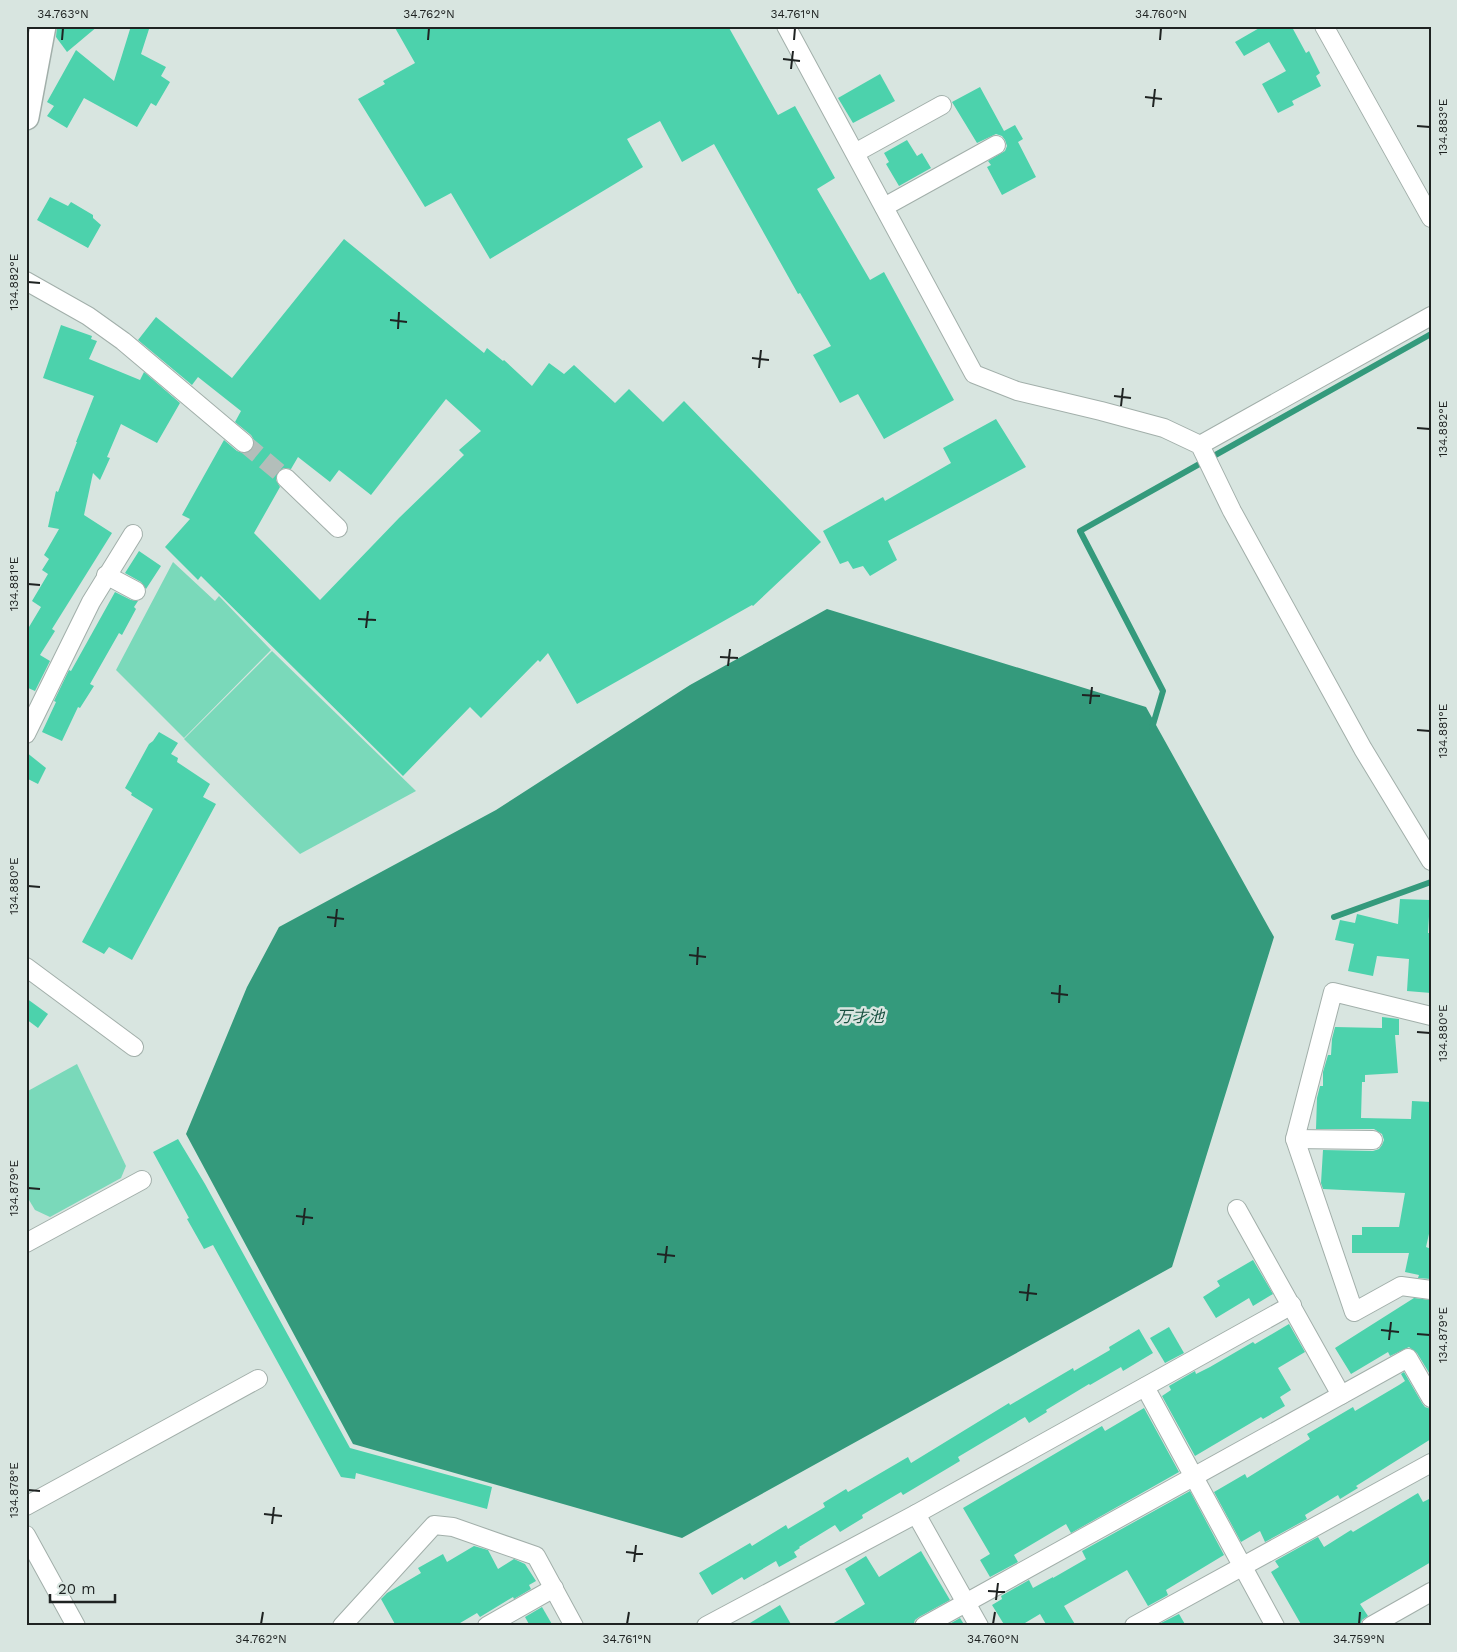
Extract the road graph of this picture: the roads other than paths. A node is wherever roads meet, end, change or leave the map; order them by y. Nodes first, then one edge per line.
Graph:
1 (42, 26) edge
2 (786, 26) edge
3 (1324, 26) edge
4 (942, 105) dead end
5 (26, 117) edge
6 (996, 145) dead end
7 (855, 153) junction
8 (884, 207) junction
9 (1431, 218) edge
10 (26, 281) edge
11 (1431, 316) edge
12 (244, 443) tunnel mouth
13 (1200, 445) junction
14 (286, 478) tunnel mouth
15 (338, 528) dead end
16 (133, 534) dead end
17 (106, 575) junction
18 (136, 591) dead end
19 (26, 734) edge
20 (1431, 862) edge
21 (26, 967) edge
22 (1431, 1016) edge
23 (134, 1047) dead end
24 (1294, 1139) junction
25 (1373, 1140) dead end
26 (142, 1180) dead end
27 (1237, 1209) dead end
28 (26, 1244) edge
29 (1431, 1290) edge
30 (1292, 1305) junction
31 (258, 1379) dead end
32 (1145, 1387) junction
33 (1341, 1395) junction
34 (1431, 1398) edge
35 (1431, 1463) edge
36 (1193, 1476) junction
37 (26, 1506) edge
38 (916, 1514) junction
39 (26, 1535) edge
40 (1243, 1566) junction
41 (554, 1588) junction
42 (1431, 1592) edge
43 (966, 1603) junction
44 (76, 1626) edge
45 (342, 1626) edge
46 (487, 1626) edge
47 (574, 1626) edge
48 (706, 1626) edge
49 (924, 1626) edge
50 (979, 1626) edge
51 (1134, 1626) edge
52 (1275, 1626) edge
53 (1371, 1626) edge

1 - 5 main road
2 - 7 street
3 - 9 street
4 - 7 street
6 - 8 street
7 - 8 street
8 - 13 street
10 - 12 street
11 - 13 street
13 - 20 street
14 - 15 street
16 - 17 street
17 - 18 street
17 - 19 street
21 - 23 street
22 - 24 street
24 - 25 street
24 - 29 street
26 - 28 street
27 - 30 street
30 - 32 street
30 - 33 street
31 - 37 street
32 - 36 street
32 - 38 street
33 - 34 street
33 - 36 street
35 - 40 street
36 - 40 street
36 - 43 street
38 - 43 street
38 - 48 street
39 - 44 street
40 - 51 street
40 - 52 street
41 - 45 street
41 - 46 street
41 - 47 street
42 - 53 street
43 - 49 street
43 - 50 street

